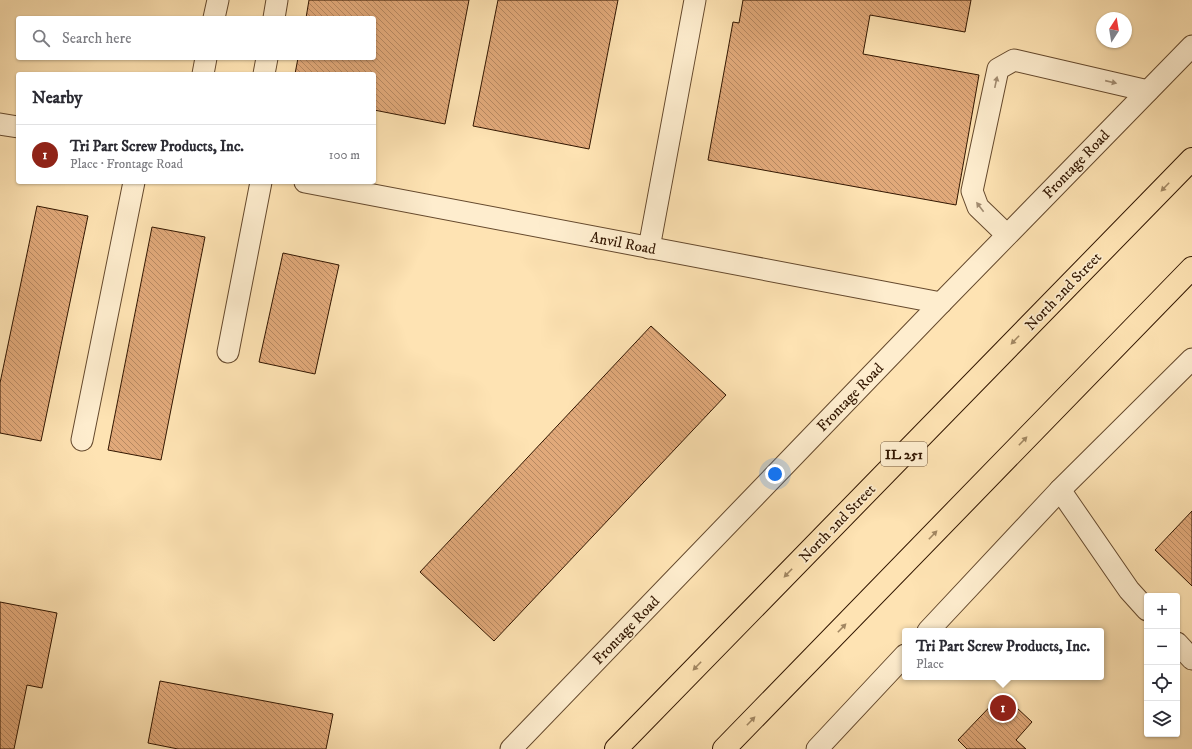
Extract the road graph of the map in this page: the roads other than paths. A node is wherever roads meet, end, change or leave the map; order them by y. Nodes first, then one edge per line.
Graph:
1 (218, 0) edge
2 (277, 0) edge
3 (695, 0) edge
4 (214, 16) edge
5 (274, 16) edge
6 (1192, 46) edge
7 (206, 60) edge
8 (267, 60) edge
9 (203, 72) edge
10 (264, 72) edge
11 (1148, 91) junction
12 (0, 124) edge
13 (16, 127) edge
14 (1192, 159) edge
15 (134, 184) edge
16 (261, 184) edge
17 (315, 184) edge
18 (1008, 235) junction
19 (649, 248) junction
20 (1192, 268) edge
21 (941, 303) junction
22 (228, 352) dead end
23 (1192, 359) edge
24 (82, 440) dead end
25 (1060, 490) junction
26 (1144, 607) edge
27 (931, 628) edge
28 (1180, 646) edge
29 (902, 658) edge
30 (1192, 659) edge
31 (511, 749) edge
32 (616, 749) edge
33 (724, 749) edge
34 (817, 749) edge

1 - 4 street
2 - 5 street
3 - 19 street
6 - 11 street, Frontage Road
7 - 9 street
8 - 10 street
11 - 18 street, Frontage Road
18 -> 11 street
12 - 13 street
14 -> 32 main road, North 2nd Street / IL 251
15 - 24 street
16 - 22 street
17 - 19 street, Anvil Road
18 - 21 street, Frontage Road
19 - 21 street, Anvil Road
33 -> 20 main road
21 - 31 street, Frontage Road
23 - 25 street
25 - 26 street
25 - 27 street
28 - 30 street
29 - 34 street

